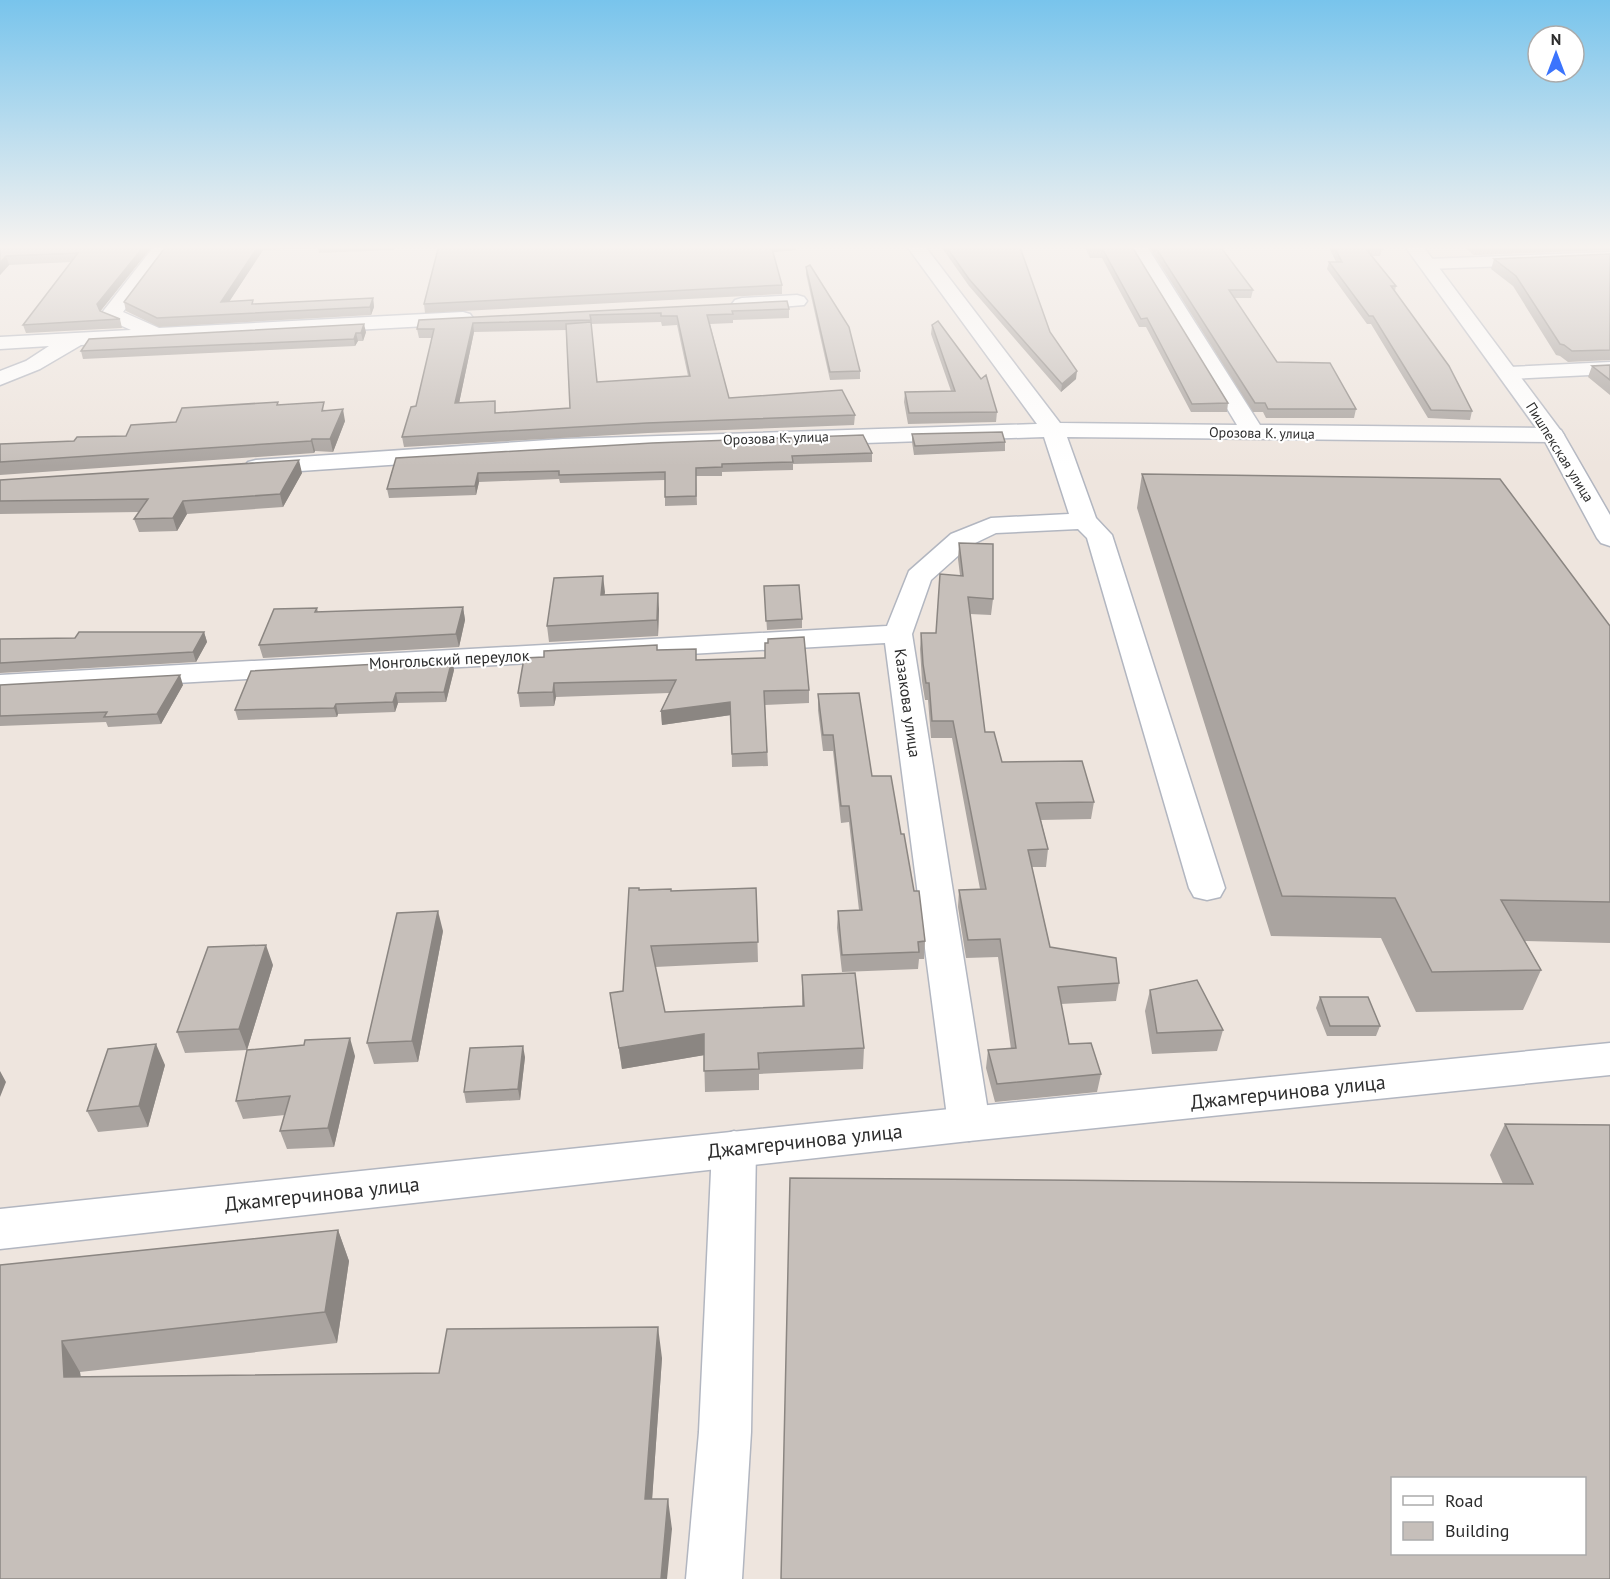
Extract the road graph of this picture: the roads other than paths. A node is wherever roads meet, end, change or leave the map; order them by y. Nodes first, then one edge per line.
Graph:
1 (105, 319) edge
2 (122, 319) edge
3 (446, 319) edge
4 (970, 319) edge
5 (1182, 319) edge
6 (1469, 319) edge
7 (160, 334) junction
8 (77, 339) junction
9 (0, 343) edge
10 (1610, 368) edge
11 (1509, 373) junction
12 (0, 380) edge
13 (1053, 430) junction
14 (1253, 433) junction
15 (1553, 435) junction
16 (235, 468) edge
17 (1604, 515) edge
18 (1084, 521) junction
19 (1610, 538) edge
20 (898, 634) junction
21 (0, 684) edge
22 (1207, 888) dead end
23 (1610, 1059) edge
24 (969, 1124) junction
25 (734, 1149) junction
26 (0, 1229) edge
27 (714, 1579) edge

1 - 8 street
2 - 7 street
3 - 7 street
4 - 13 street
5 - 14 street
6 - 11 street, Пишпекская улица
7 - 8 street
8 - 9 street
8 - 12 street
10 - 11 street
11 - 15 street, Пишпекская улица
13 - 14 street, Орозова К. улица
13 - 16 street, Орозова К. улица
13 - 18 street
14 - 15 street, Орозова К. улица
15 - 17 street, Пишпекская улица
17 - 19 street
18 - 20 street, Казакова улица
18 - 22 street
20 - 21 street, Монгольский переулок
20 - 24 street, Казакова улица
23 - 24 street, Джамгерчинова улица
24 - 25 street, Джамгерчинова улица
25 - 26 street, Джамгерчинова улица
25 - 27 street

